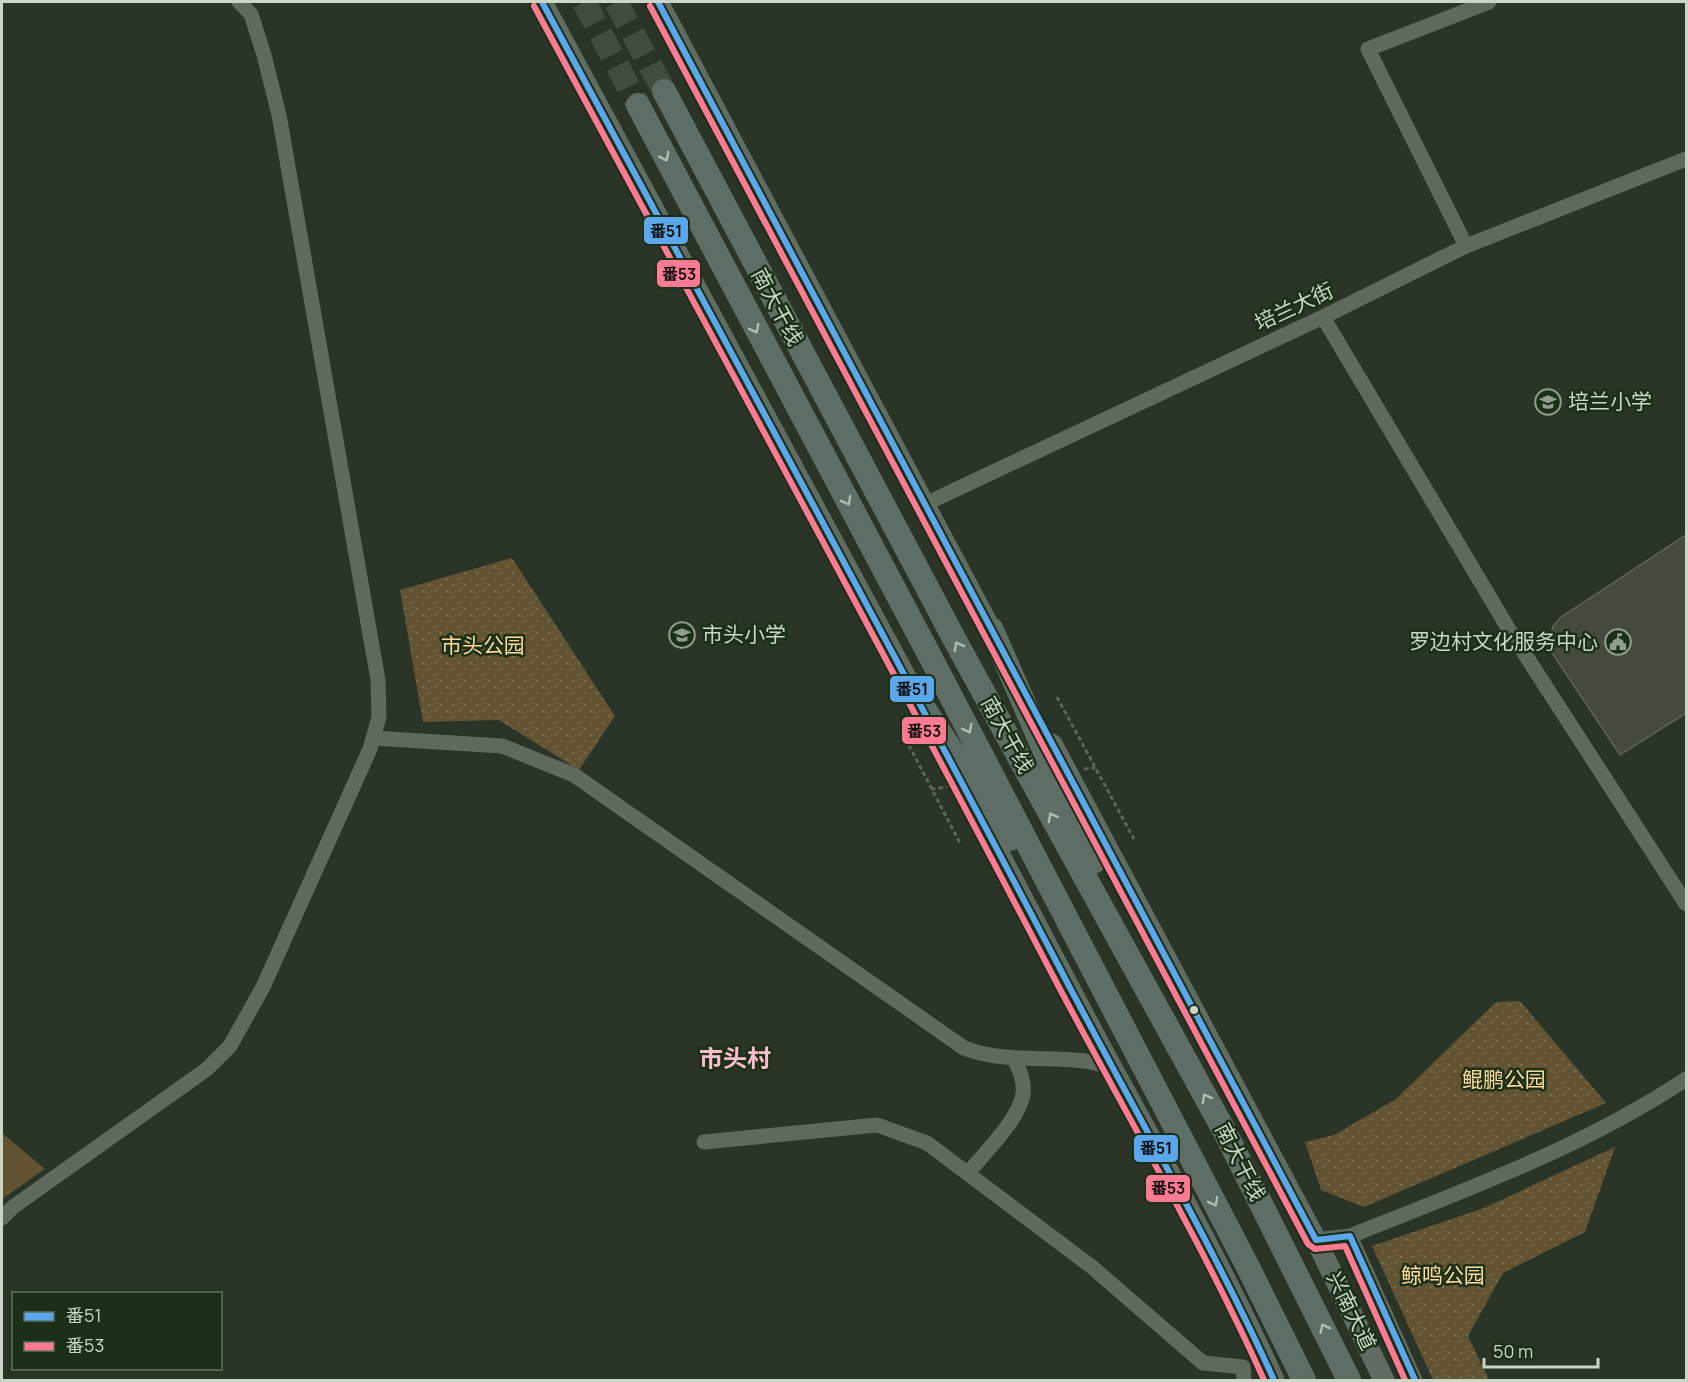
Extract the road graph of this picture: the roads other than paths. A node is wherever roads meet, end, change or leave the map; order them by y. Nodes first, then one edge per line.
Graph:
1 (239, 2) edge
2 (658, 2) edge
3 (1490, 2) edge
4 (550, 7) edge
5 (664, 91) tunnel mouth
6 (638, 105) tunnel mouth
7 (1685, 166) edge
8 (1466, 246) junction
9 (1323, 317) junction
10 (924, 504) junction
11 (992, 630) junction
12 (921, 704) junction
13 (373, 738) junction
14 (1686, 904) edge
15 (1079, 942) junction
16 (1152, 999) junction
17 (1014, 1058) junction
18 (1113, 1068) junction
19 (1686, 1079) edge
20 (704, 1142) dead end
21 (968, 1173) junction
22 (2, 1218) edge
23 (1350, 1236) junction
24 (1316, 1240) junction
25 (1244, 1380) edge
26 (1274, 1380) edge
27 (1304, 1380) edge
28 (1349, 1380) edge
29 (1383, 1380) edge
30 (1415, 1380) edge

1 - 13 street
2 - 10 main road, 兴南大道
3 - 8 street
4 - 12 main road
16 -> 5 highway, 南大干线
6 -> 15 highway, 南大干线
7 - 8 street, 培兰大街
8 - 9 street, 培兰大街
9 - 10 street, 培兰大街
9 - 14 street
10 - 11 main road, 兴南大道
11 - 16 highway
11 - 24 main road, 兴南大道
12 - 15 highway
12 - 18 main road
13 - 17 street
13 - 22 street
15 -> 27 highway, 南大干线
28 -> 16 highway, 南大干线
17 - 18 street
17 - 21 street
18 - 26 main road
19 - 23 street
20 - 21 street
21 - 25 street
23 - 24 street
23 - 30 street
24 - 29 main road, 兴南大道

